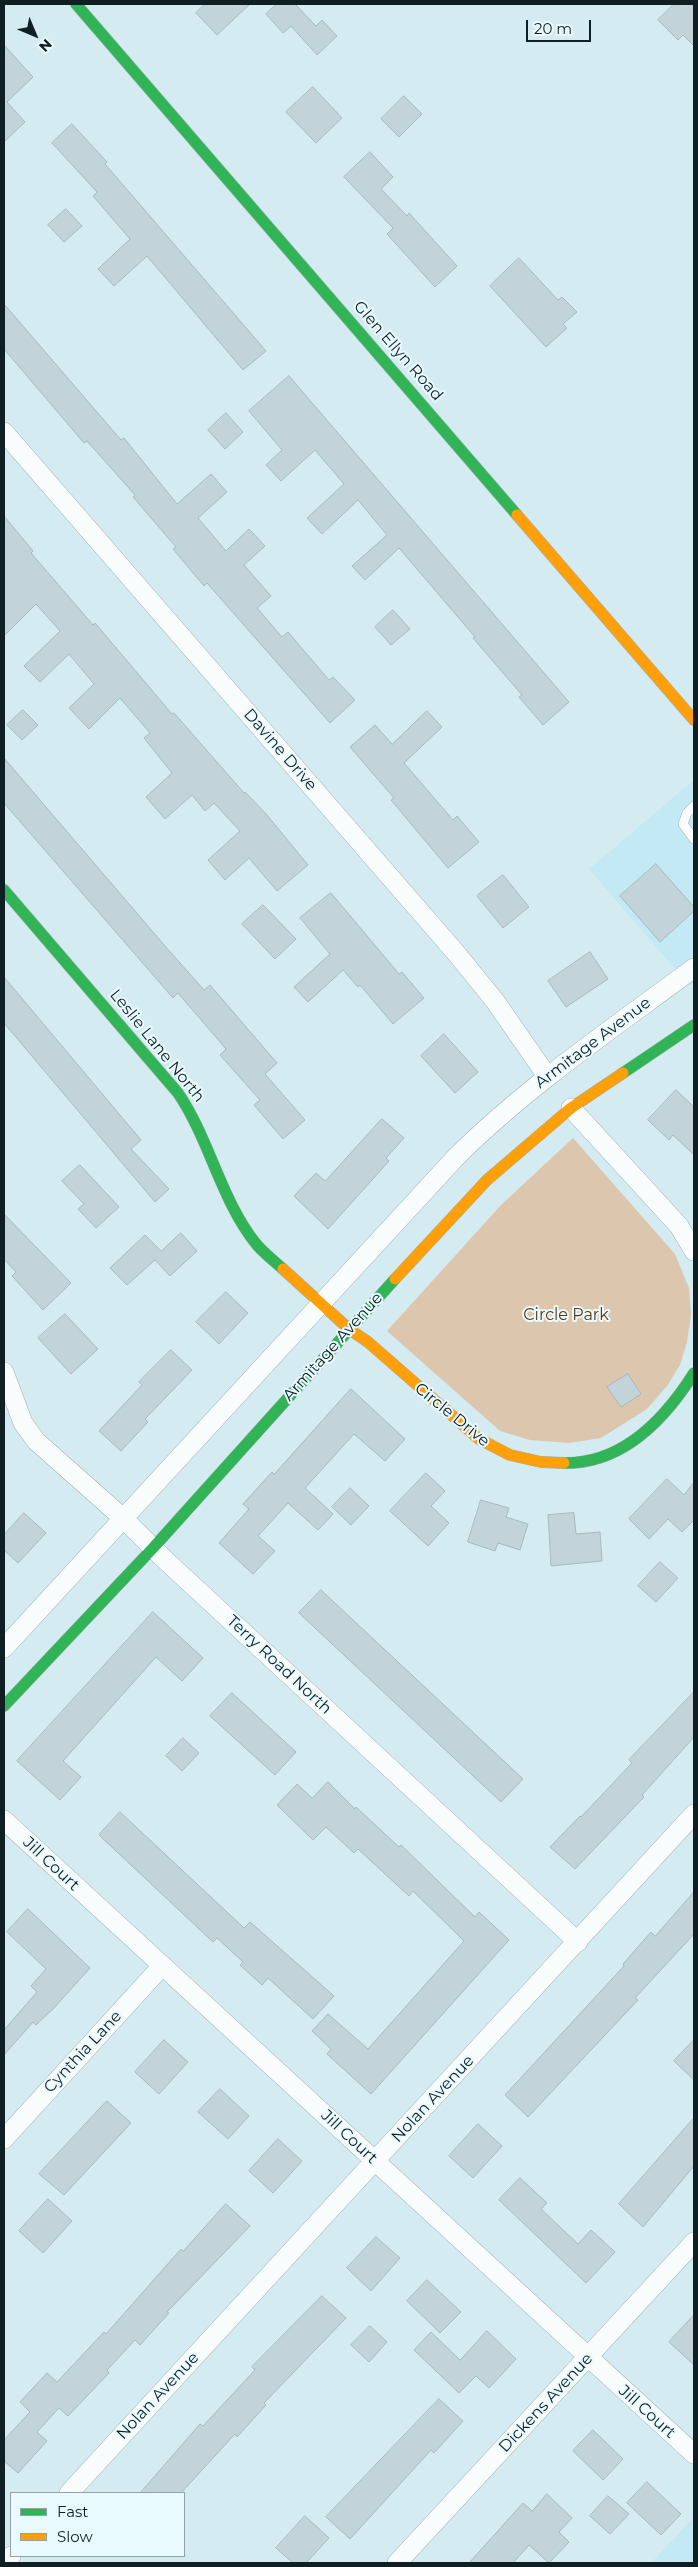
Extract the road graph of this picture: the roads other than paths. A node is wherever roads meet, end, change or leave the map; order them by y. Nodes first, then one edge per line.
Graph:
1 (76, 4) edge
2 (4, 432) edge
3 (694, 720) edge
4 (694, 806) edge
5 (694, 840) edge
6 (4, 890) edge
7 (694, 968) edge
8 (694, 1025) edge
9 (547, 1076) junction
10 (571, 1108) junction
11 (694, 1251) edge
12 (322, 1303) junction
13 (349, 1329) junction
14 (4, 1372) edge
15 (694, 1373) edge
16 (124, 1518) junction
17 (152, 1548) junction
18 (4, 1648) edge
19 (4, 1706) edge
20 (694, 1814) edge
21 (4, 1820) edge
22 (578, 1942) junction
23 (162, 1966) junction
24 (4, 2139) edge
25 (375, 2161) junction
26 (694, 2242) edge
27 (587, 2358) junction
28 (694, 2454) edge
29 (70, 2492) edge
30 (397, 2563) edge

1 - 3 street, Glen Ellyn Road
2 - 9 street, Davine Drive
4 - 5 lane
6 - 12 street, Leslie Lane North
7 - 9 street, Armitage Avenue
8 - 10 street, Armitage Avenue
9 - 12 street, Armitage Avenue
10 - 11 street
10 - 13 street, Armitage Avenue
12 - 13 street, Circle Drive
12 - 16 street, Armitage Avenue
13 - 15 street, Circle Drive
13 - 17 street, Armitage Avenue
14 - 16 street, Terry Road North
16 - 17 street, Terry Road North
16 - 18 street, Armitage Avenue
17 - 19 street, Armitage Avenue
17 - 22 street, Terry Road North
20 - 22 street, Nolan Avenue
21 - 23 street, Jill Court
22 - 25 street, Nolan Avenue
23 - 24 street, Cynthia Lane
23 - 25 street, Jill Court
25 - 27 street, Jill Court
25 - 29 street, Nolan Avenue
26 - 27 street, Dickens Avenue
27 - 28 street, Jill Court
27 - 30 street, Dickens Avenue

